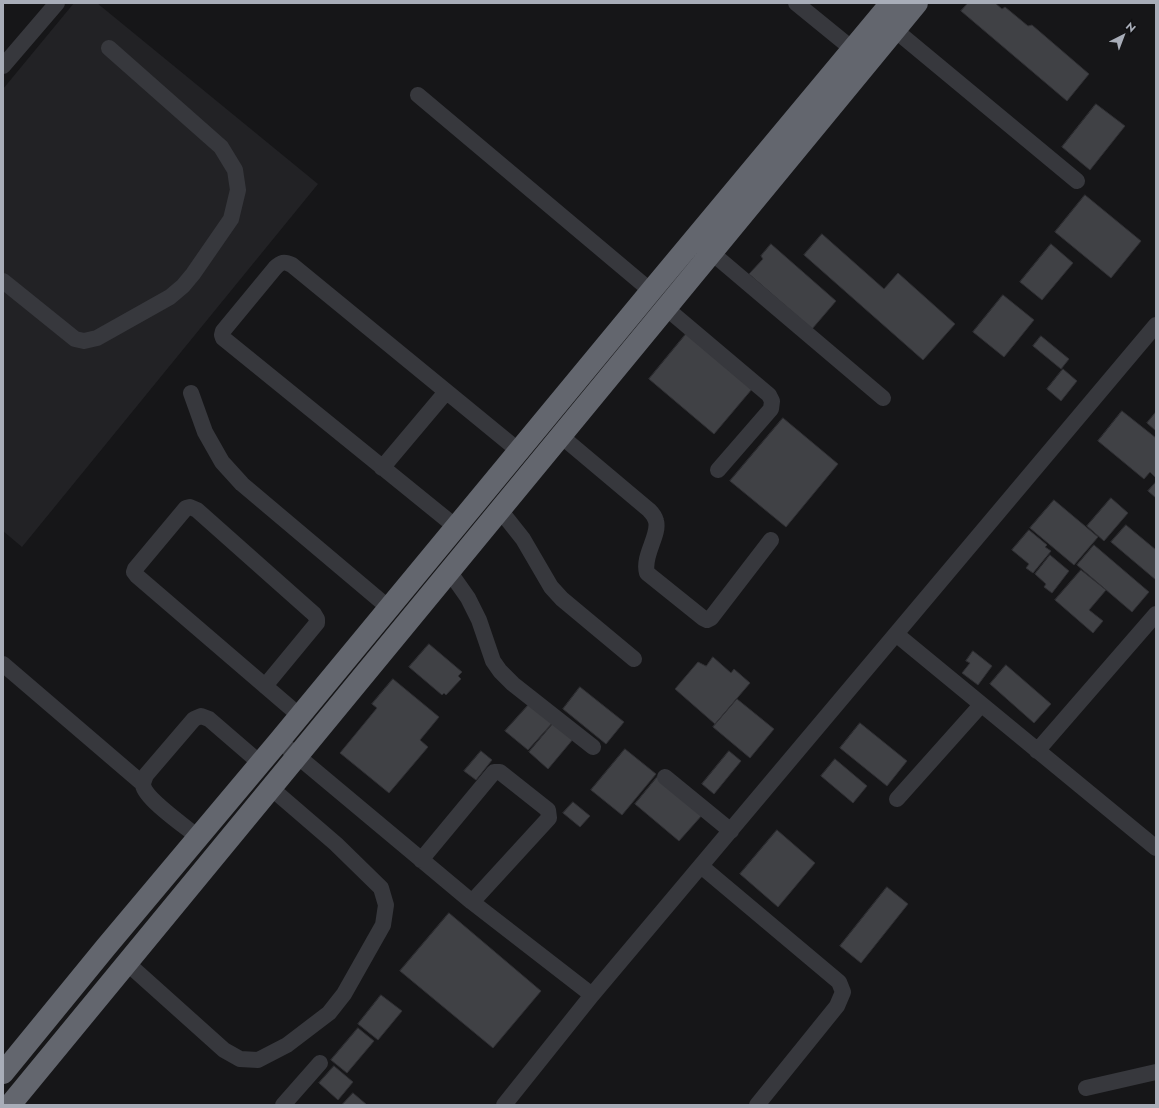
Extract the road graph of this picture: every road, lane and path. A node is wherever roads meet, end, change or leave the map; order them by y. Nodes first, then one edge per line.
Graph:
1 (57, 3) edge
2 (796, 3) edge
3 (891, 3) edge
4 (917, 3) edge
5 (895, 30) junction
6 (109, 48) dead end
7 (861, 55) junction
8 (3, 66) edge
9 (418, 95) dead end
10 (1077, 181) dead end
11 (712, 253) junction
12 (3, 280) edge
13 (651, 290) junction
14 (666, 308) junction
15 (1156, 325) edge
16 (446, 392) junction
17 (191, 393) dead end
18 (883, 398) dead end
19 (561, 436) junction
20 (519, 451) junction
21 (382, 468) junction
22 (718, 470) dead end
23 (500, 510) junction
24 (456, 527) junction
25 (771, 540) dead end
26 (449, 571) junction
27 (389, 608) junction
28 (1156, 614) edge
29 (896, 634) junction
30 (634, 660) dead end
31 (3, 664) edge
32 (265, 686) junction
33 (981, 705) junction
34 (300, 716) junction
35 (279, 741) junction
36 (593, 747) dead end
37 (1037, 751) junction
38 (297, 756) junction
39 (260, 763) junction
40 (665, 778) dead end
41 (143, 784) junction
42 (270, 788) junction
43 (896, 799) dead end
44 (731, 831) junction
45 (198, 837) junction
46 (1156, 848) edge
47 (421, 860) junction
48 (701, 866) junction
49 (472, 902) junction
50 (126, 963) junction
51 (592, 995) junction
52 (320, 1063) dead end
53 (1156, 1072) edge
54 (3, 1073) edge
55 (1086, 1088) dead end
56 (10, 1105) edge
57 (283, 1105) edge
58 (504, 1105) edge
59 (757, 1105) edge

1 - 8 street
2 - 7 street
3 - 7 highway
4 - 5 highway
5 - 7 highway
5 - 10 street
6 - 12 street
7 - 11 highway
7 - 13 highway
9 - 13 street
11 - 14 highway
11 - 18 street
13 - 20 highway
14 - 19 highway
14 - 22 street
15 - 29 street
16 - 20 street
16 - 21 street
16 - 21 street
17 - 27 street
19 - 23 highway
19 - 25 street
20 - 24 highway
21 - 24 street
23 - 26 highway
23 - 30 street
24 - 27 highway
26 - 36 street
26 - 38 highway
27 - 34 highway
28 - 37 street
29 - 33 street
29 - 44 street
31 - 41 street
32 - 32 street
32 - 34 street
33 - 37 street
33 - 43 street
34 - 35 highway
35 - 38 street
35 - 39 highway
37 - 46 street
38 - 42 highway
38 - 47 street
39 - 41 street
39 - 45 highway
40 - 44 street
41 - 45 street
42 - 50 highway
42 - 50 street
44 - 48 street
45 - 54 highway
47 - 49 street
47 - 49 street
48 - 51 street
48 - 59 street
49 - 51 street
50 - 56 highway
51 - 58 street
52 - 57 street
53 - 55 street

